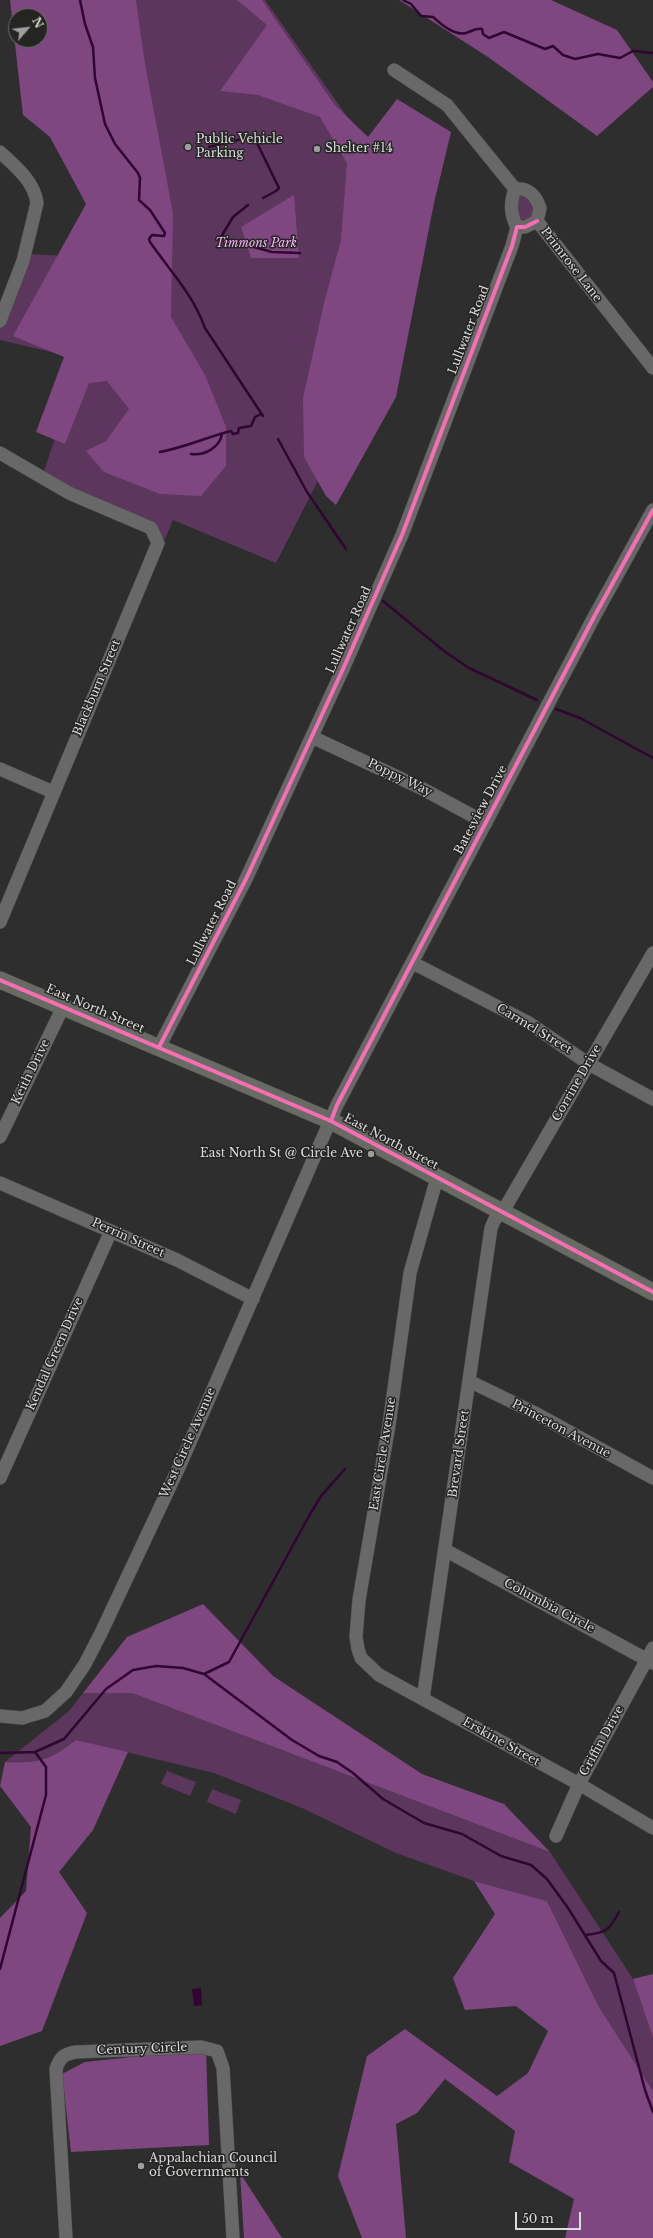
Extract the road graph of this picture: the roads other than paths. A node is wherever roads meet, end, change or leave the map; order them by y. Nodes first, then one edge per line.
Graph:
1 (394, 70) dead end
2 (0, 152) edge
3 (515, 189) junction
4 (537, 221) junction
5 (517, 227) junction
6 (0, 322) edge
7 (653, 368) edge
8 (0, 453) edge
9 (653, 510) edge
10 (312, 737) junction
11 (0, 769) edge
12 (53, 792) junction
13 (486, 823) junction
14 (0, 922) edge
15 (653, 953) edge
16 (413, 962) junction
17 (0, 980) edge
18 (63, 1007) junction
19 (159, 1047) junction
20 (589, 1064) junction
21 (653, 1099) edge
22 (331, 1121) junction
23 (0, 1137) edge
24 (437, 1178) junction
25 (0, 1183) edge
26 (502, 1213) junction
27 (111, 1231) junction
28 (653, 1292) edge
29 (253, 1299) junction
30 (469, 1381) junction
31 (0, 1478) edge
32 (653, 1478) edge
33 (445, 1550) junction
34 (651, 1656) edge
35 (423, 1699) junction
36 (0, 1716) edge
37 (579, 1784) junction
38 (653, 1828) edge
39 (556, 1836) dead end
40 (66, 2238) edge
41 (233, 2238) edge

1 - 3 street, Primrose Lane
2 - 6 street
3 - 4 street, Primrose Lane
3 - 5 street
4 - 5 street
4 - 7 street, Primrose Lane
5 - 10 street, Lullwater Road
8 - 12 street, Blackburn Street
9 - 13 street, Batesview Drive
10 - 13 street, Poppy Way
10 - 19 street, Lullwater Road
11 - 12 street
12 - 14 street, Blackburn Street
13 - 16 street, Batesview Drive
15 - 20 street, Corrine Drive
16 - 20 street, Carmel Street
16 - 22 street, Batesview Drive
17 - 18 main road, East North Street
18 - 19 main road, East North Street
18 - 23 street, Keith Drive
19 - 22 main road, East North Street
20 - 21 street, Carmel Street
20 - 26 street, Corrine Drive
22 - 24 main road, East North Street
22 - 29 street, West Circle Avenue
24 - 26 main road, East North Street
24 - 35 street, East Circle Avenue
25 - 27 street, Perrin Street
26 - 28 main road, East North Street
26 - 30 street, Brevard Street
27 - 29 street, Perrin Street
27 - 31 street, Kendal Green Drive
29 - 36 street, West Circle Avenue
30 - 32 street, Princeton Avenue
30 - 33 street, Brevard Street
33 - 34 street, Columbia Circle
33 - 35 street, Brevard Street
34 - 37 street, Griffin Drive
35 - 37 street, Erskine Street
37 - 38 street, Erskine Street
37 - 39 street, Griffin Drive
40 - 41 street, Century Circle

